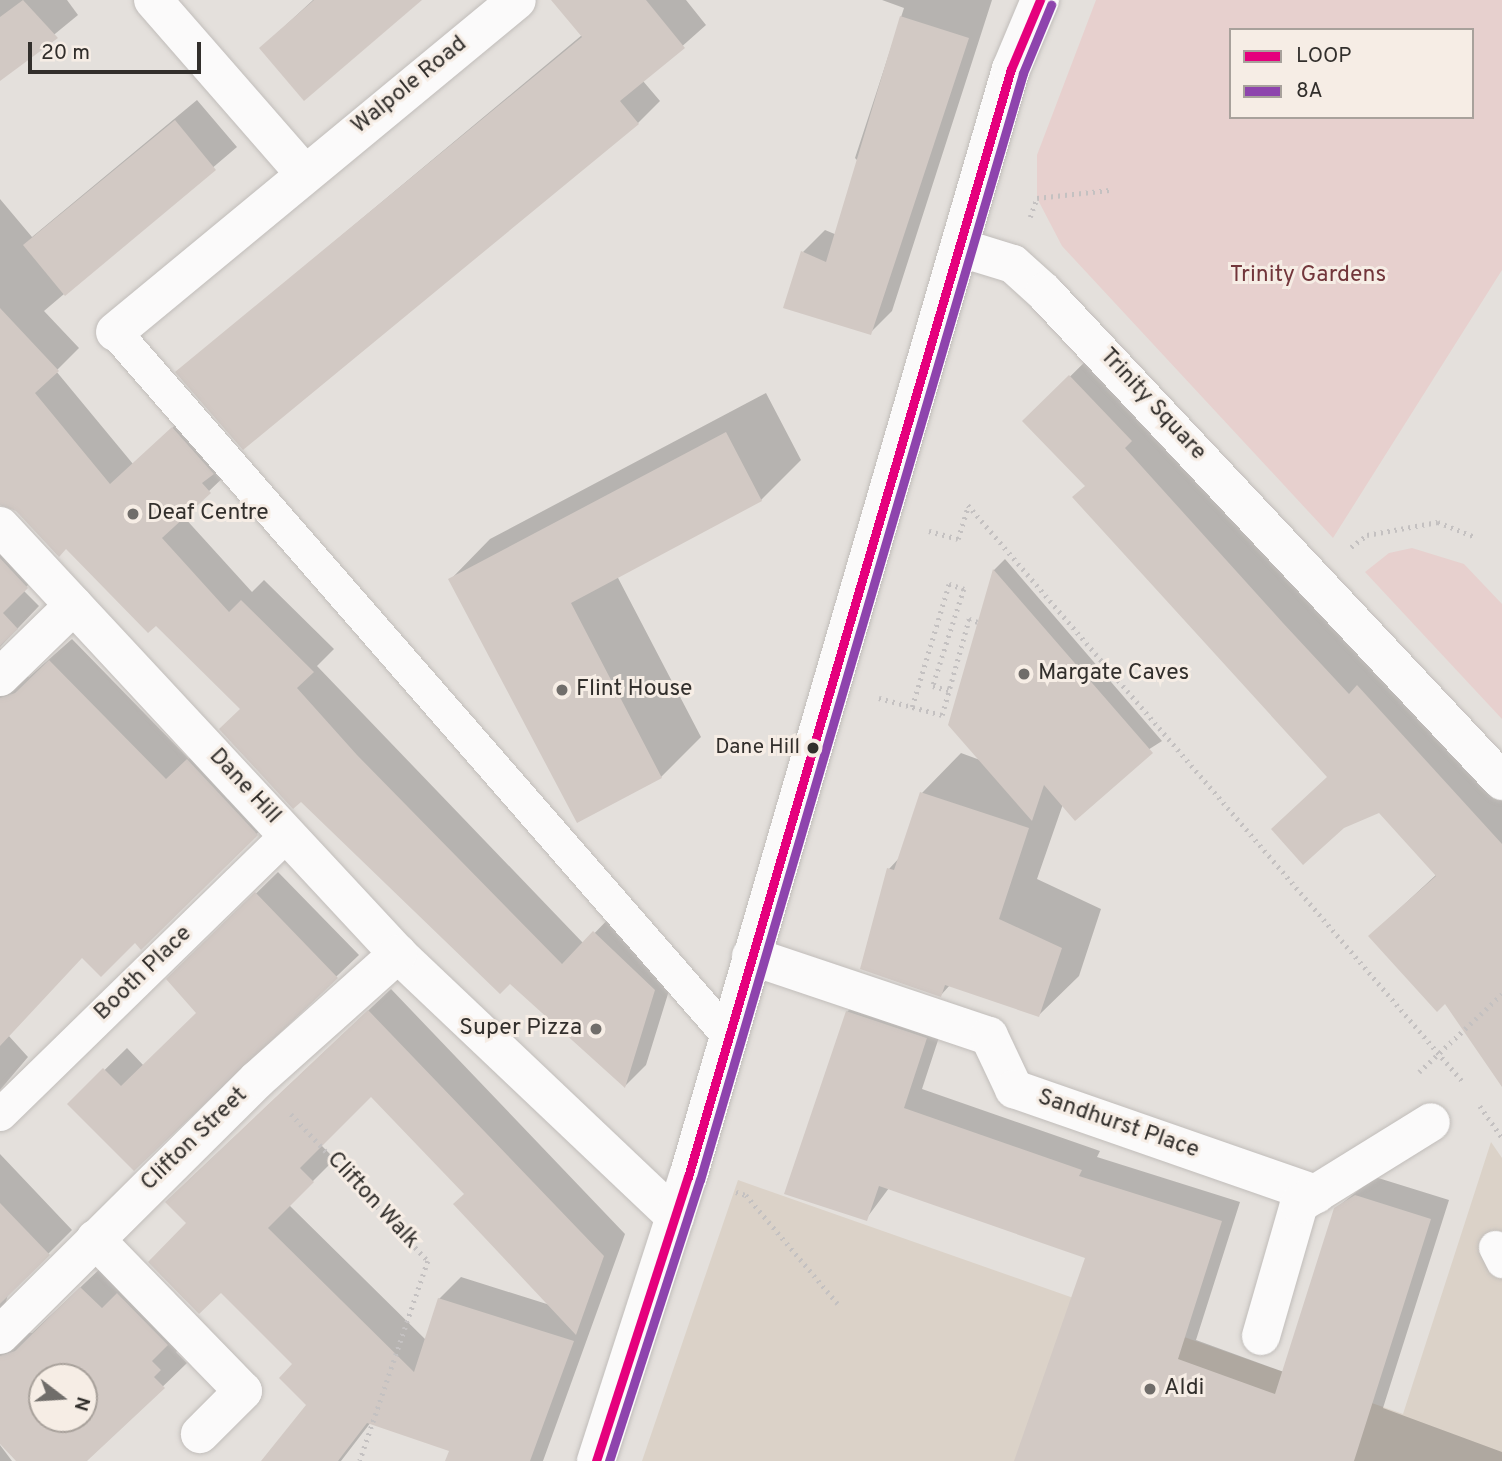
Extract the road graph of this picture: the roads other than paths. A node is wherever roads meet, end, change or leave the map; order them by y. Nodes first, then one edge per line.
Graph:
1 (153, 0) edge
2 (517, 0) edge
3 (1040, 0) edge
4 (303, 172) junction
5 (961, 248) junction
6 (115, 332) joint
7 (0, 526) edge
8 (74, 605) junction
9 (0, 677) edge
10 (1502, 781) edge
11 (287, 834) junction
12 (398, 954) junction
13 (751, 956) junction
14 (725, 1032) junction
15 (0, 1114) edge
16 (1431, 1122) dead end
17 (1316, 1194) junction
18 (675, 1217) junction
19 (95, 1239) junction
20 (0, 1335) edge
21 (1261, 1336) dead end
22 (200, 1434) dead end
23 (596, 1461) edge

1 - 4 street
2 - 4 street, Walpole Road
3 - 5 street
4 - 6 street, Walpole Road
5 - 10 street, Trinity Square
5 - 13 street
6 - 14 lane
7 - 8 street, Dane Hill
8 - 9 street
8 - 11 street, Dane Hill
11 - 12 street, Dane Hill
11 - 15 lane, Booth Place
12 - 18 street, Dane Hill
12 - 19 street, Clifton Street
13 - 14 street
13 - 17 street, Sandhurst Place
14 - 18 street
16 - 17 street
17 - 21 street
18 - 23 street
19 - 20 street, Clifton Street
19 - 22 street

